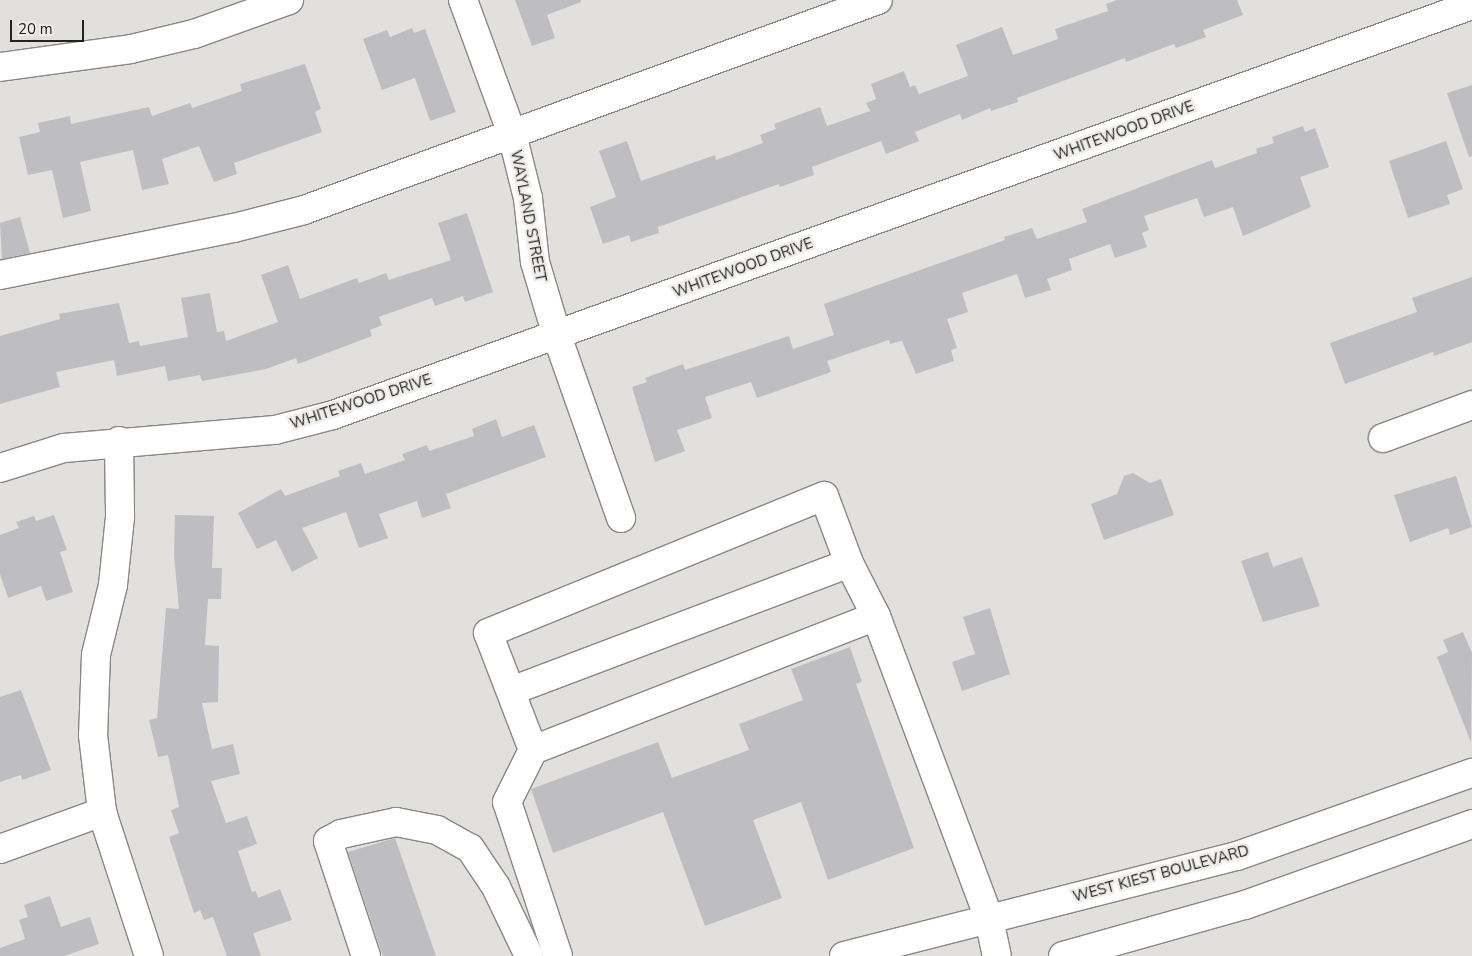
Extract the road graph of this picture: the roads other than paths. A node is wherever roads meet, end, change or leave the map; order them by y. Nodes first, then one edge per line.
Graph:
1 (289, 0) edge
2 (463, 0) edge
3 (878, 0) edge
4 (1472, 5) edge
5 (0, 67) edge
6 (512, 134) junction
7 (0, 275) edge
8 (557, 336) junction
9 (1472, 405) edge
10 (1383, 438) dead end
11 (119, 441) junction
12 (0, 468) edge
13 (621, 518) dead end
14 (849, 563) junction
15 (876, 616) junction
16 (511, 691) junction
17 (533, 750) junction
18 (1472, 774) edge
19 (102, 812) junction
20 (1472, 824) edge
21 (0, 849) edge
22 (989, 919) junction
23 (149, 956) edge
24 (366, 956) edge
25 (529, 956) edge
26 (558, 956) edge
27 (844, 956) edge
28 (997, 956) edge
29 (1063, 956) edge

1 - 5 street
2 - 6 street, WAYLAND STREET
3 - 6 street
4 - 8 street, WHITEWOOD DRIVE
6 - 7 street
6 - 8 street, WAYLAND STREET
8 - 11 street, WHITEWOOD DRIVE
8 - 13 street, WAYLAND STREET
9 - 10 street
11 - 12 street, WHITEWOOD DRIVE
11 - 19 street
14 - 15 street
14 - 16 street
14 - 16 street
15 - 17 street
15 - 22 street
16 - 17 street
17 - 26 street
18 - 22 street, WEST KIEST BOULEVARD
19 - 21 street
19 - 23 street
20 - 29 street
22 - 27 street, WEST KIEST BOULEVARD
22 - 28 street
24 - 25 street

